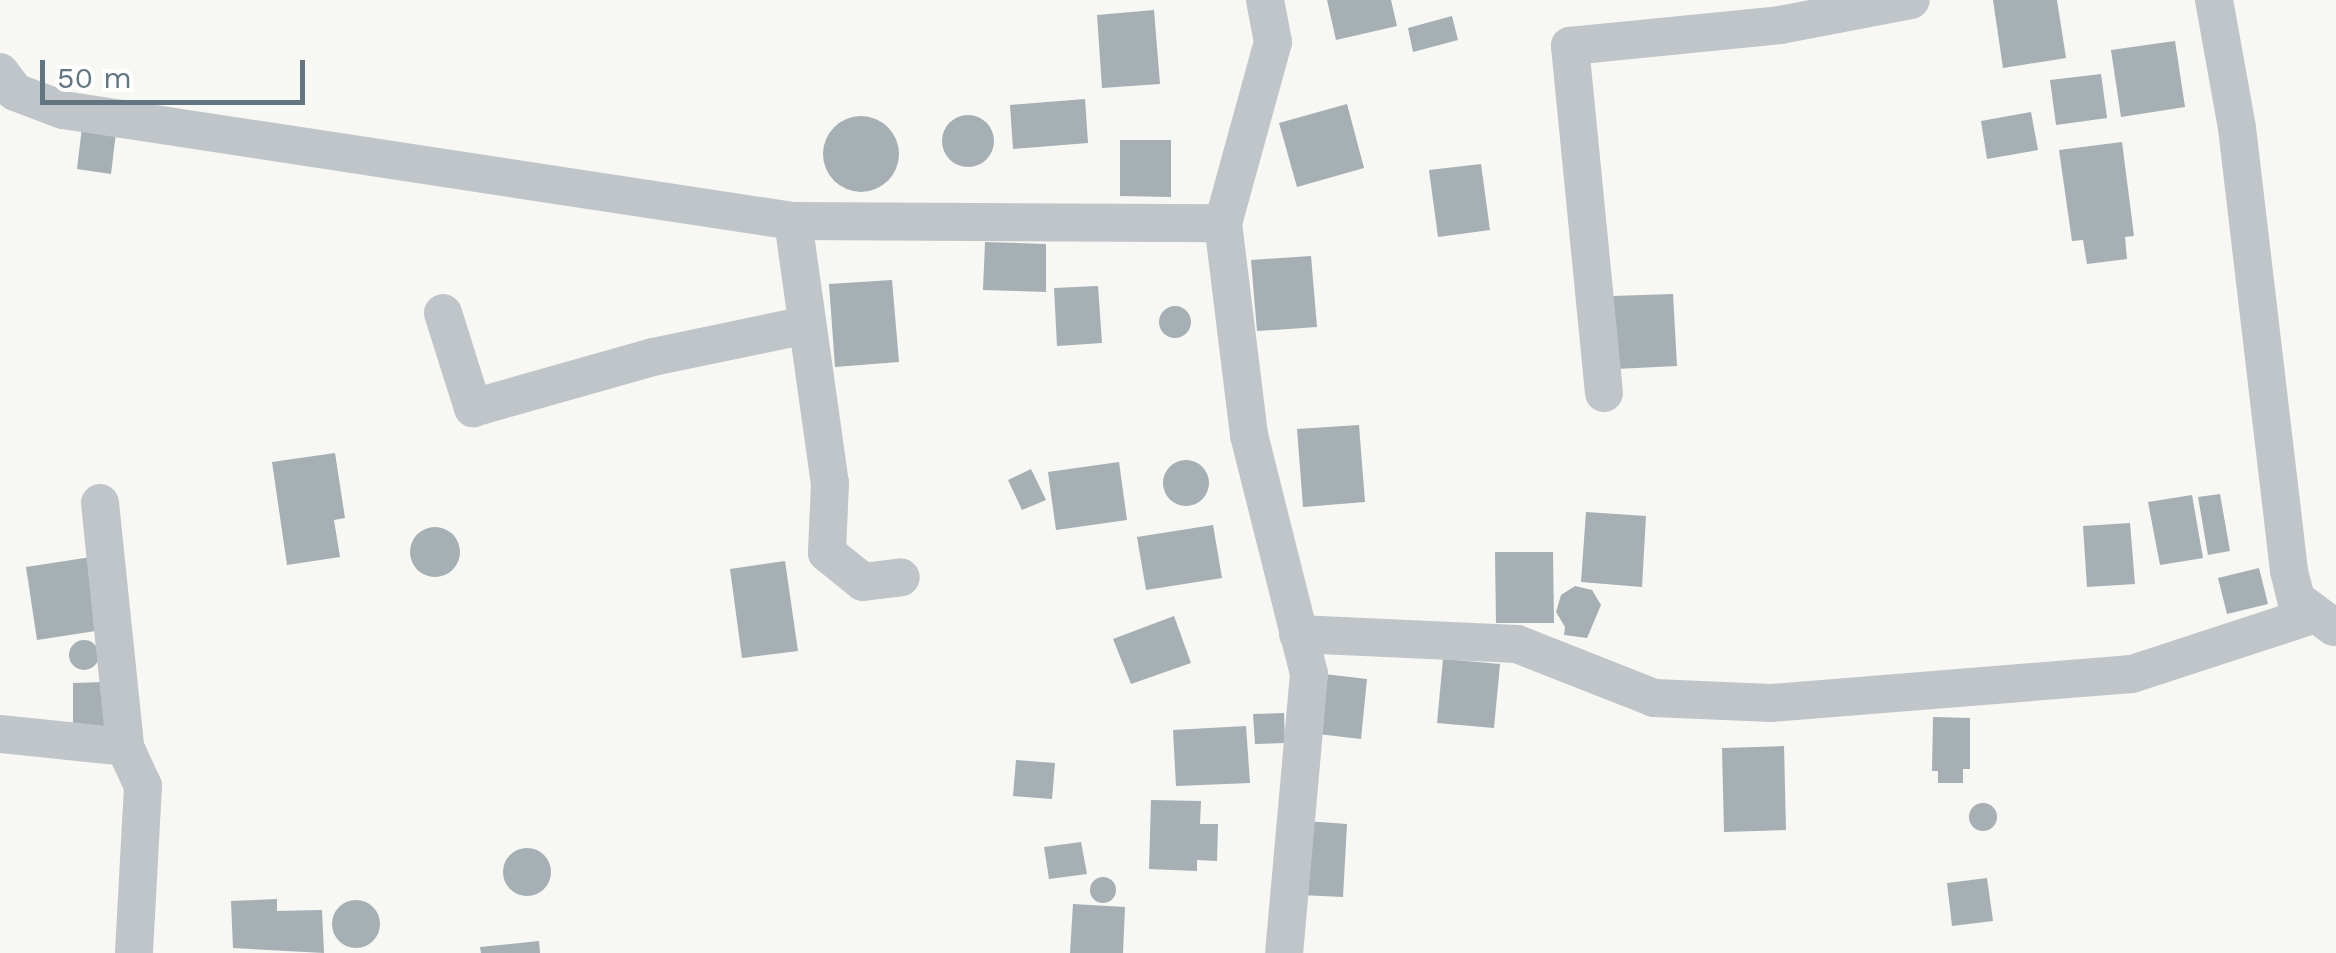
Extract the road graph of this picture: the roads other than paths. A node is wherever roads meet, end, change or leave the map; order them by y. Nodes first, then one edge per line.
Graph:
1 (1265, 0) edge
2 (1911, 0) edge
3 (2214, 0) edge
4 (0, 72) edge
5 (793, 222) junction
6 (1223, 223) junction
7 (443, 313) dead end
8 (806, 325) junction
9 (1604, 393) dead end
10 (100, 503) dead end
11 (901, 576) dead end
12 (2325, 622) edge
13 (1298, 634) junction
14 (0, 734) edge
15 (125, 747) junction
16 (134, 953) edge
17 (1284, 953) edge

1 - 6 street
2 - 9 street
3 - 12 street
4 - 5 street
5 - 6 street
5 - 8 street
6 - 13 street
7 - 8 street
8 - 11 street
10 - 15 street
12 - 13 street
13 - 17 street
14 - 15 street
15 - 16 street

